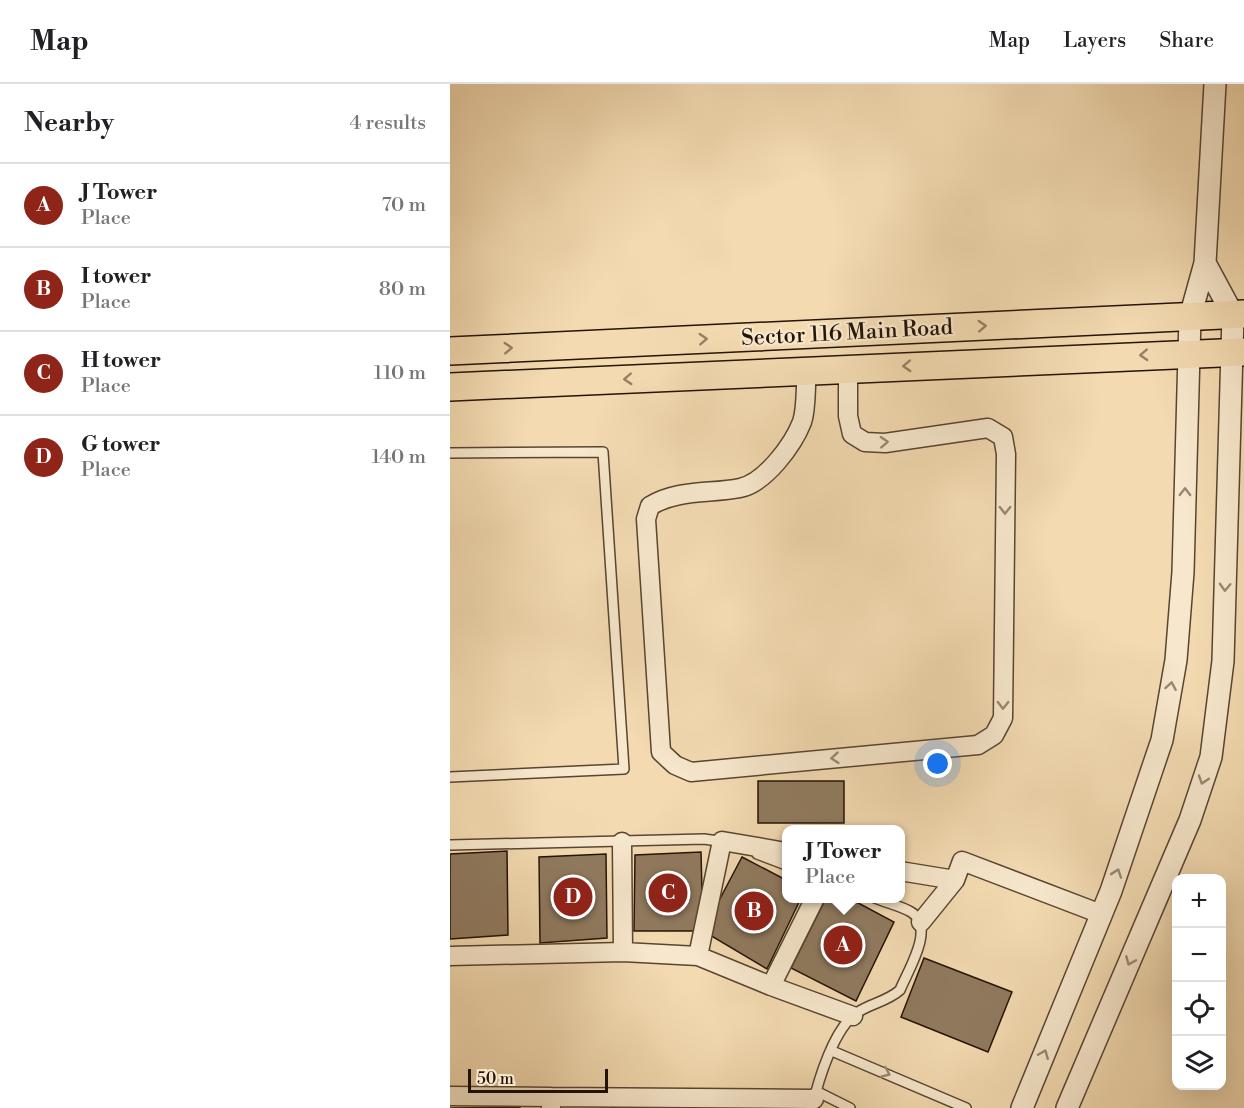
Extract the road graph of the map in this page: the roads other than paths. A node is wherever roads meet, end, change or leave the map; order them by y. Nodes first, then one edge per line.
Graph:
1 (1215, 84) edge
2 (1205, 263) junction
3 (1239, 315) edge
4 (1190, 317) junction
5 (450, 351) edge
6 (1189, 352) junction
7 (1239, 352) edge
8 (848, 369) junction
9 (807, 371) junction
10 (450, 387) edge
11 (450, 453) edge
12 (450, 777) edge
13 (722, 841) junction
14 (622, 842) junction
15 (450, 845) edge
16 (782, 851) edge
17 (782, 864) edge
18 (905, 872) edge
19 (955, 880) junction
20 (812, 903) edge
21 (887, 903) edge
22 (1101, 914) junction
23 (921, 922) junction
24 (623, 952) junction
25 (450, 956) edge
26 (698, 956) junction
27 (771, 986) junction
28 (853, 1016) junction
29 (832, 1051) junction
30 (450, 1096) edge
31 (814, 1100) edge
32 (551, 1103) edge
33 (850, 1108) edge
34 (966, 1108) edge
35 (1022, 1108) edge
36 (1067, 1108) edge

1 - 2 street
2 - 3 street
2 - 4 street
3 - 4 main road, Sector 116 Main Road
3 - 7 street
5 -> 4 main road, Sector 116 Main Road
4 - 6 street
6 - 7 main road, Sector 116 Main Road
6 -> 8 main road, Sector 116 Main Road
22 -> 6 street
7 -> 36 street
8 - 9 main road, Sector 116 Main Road
8 -> 9 street
9 -> 10 main road, Sector 116 Main Road
11 - 12 lane
13 - 14 lane
13 - 16 street
13 - 17 lane
13 - 26 street
14 - 15 lane
14 - 24 street
18 - 19 street
19 - 22 street
19 - 23 street
20 - 27 street
21 - 23 lane
35 -> 22 street
23 - 28 lane
24 - 25 street
24 - 26 street
26 - 27 street
27 - 28 street
28 - 29 lane
29 - 31 lane
29 -> 34 lane
30 - 32 street
31 - 32 street
31 - 33 lane

